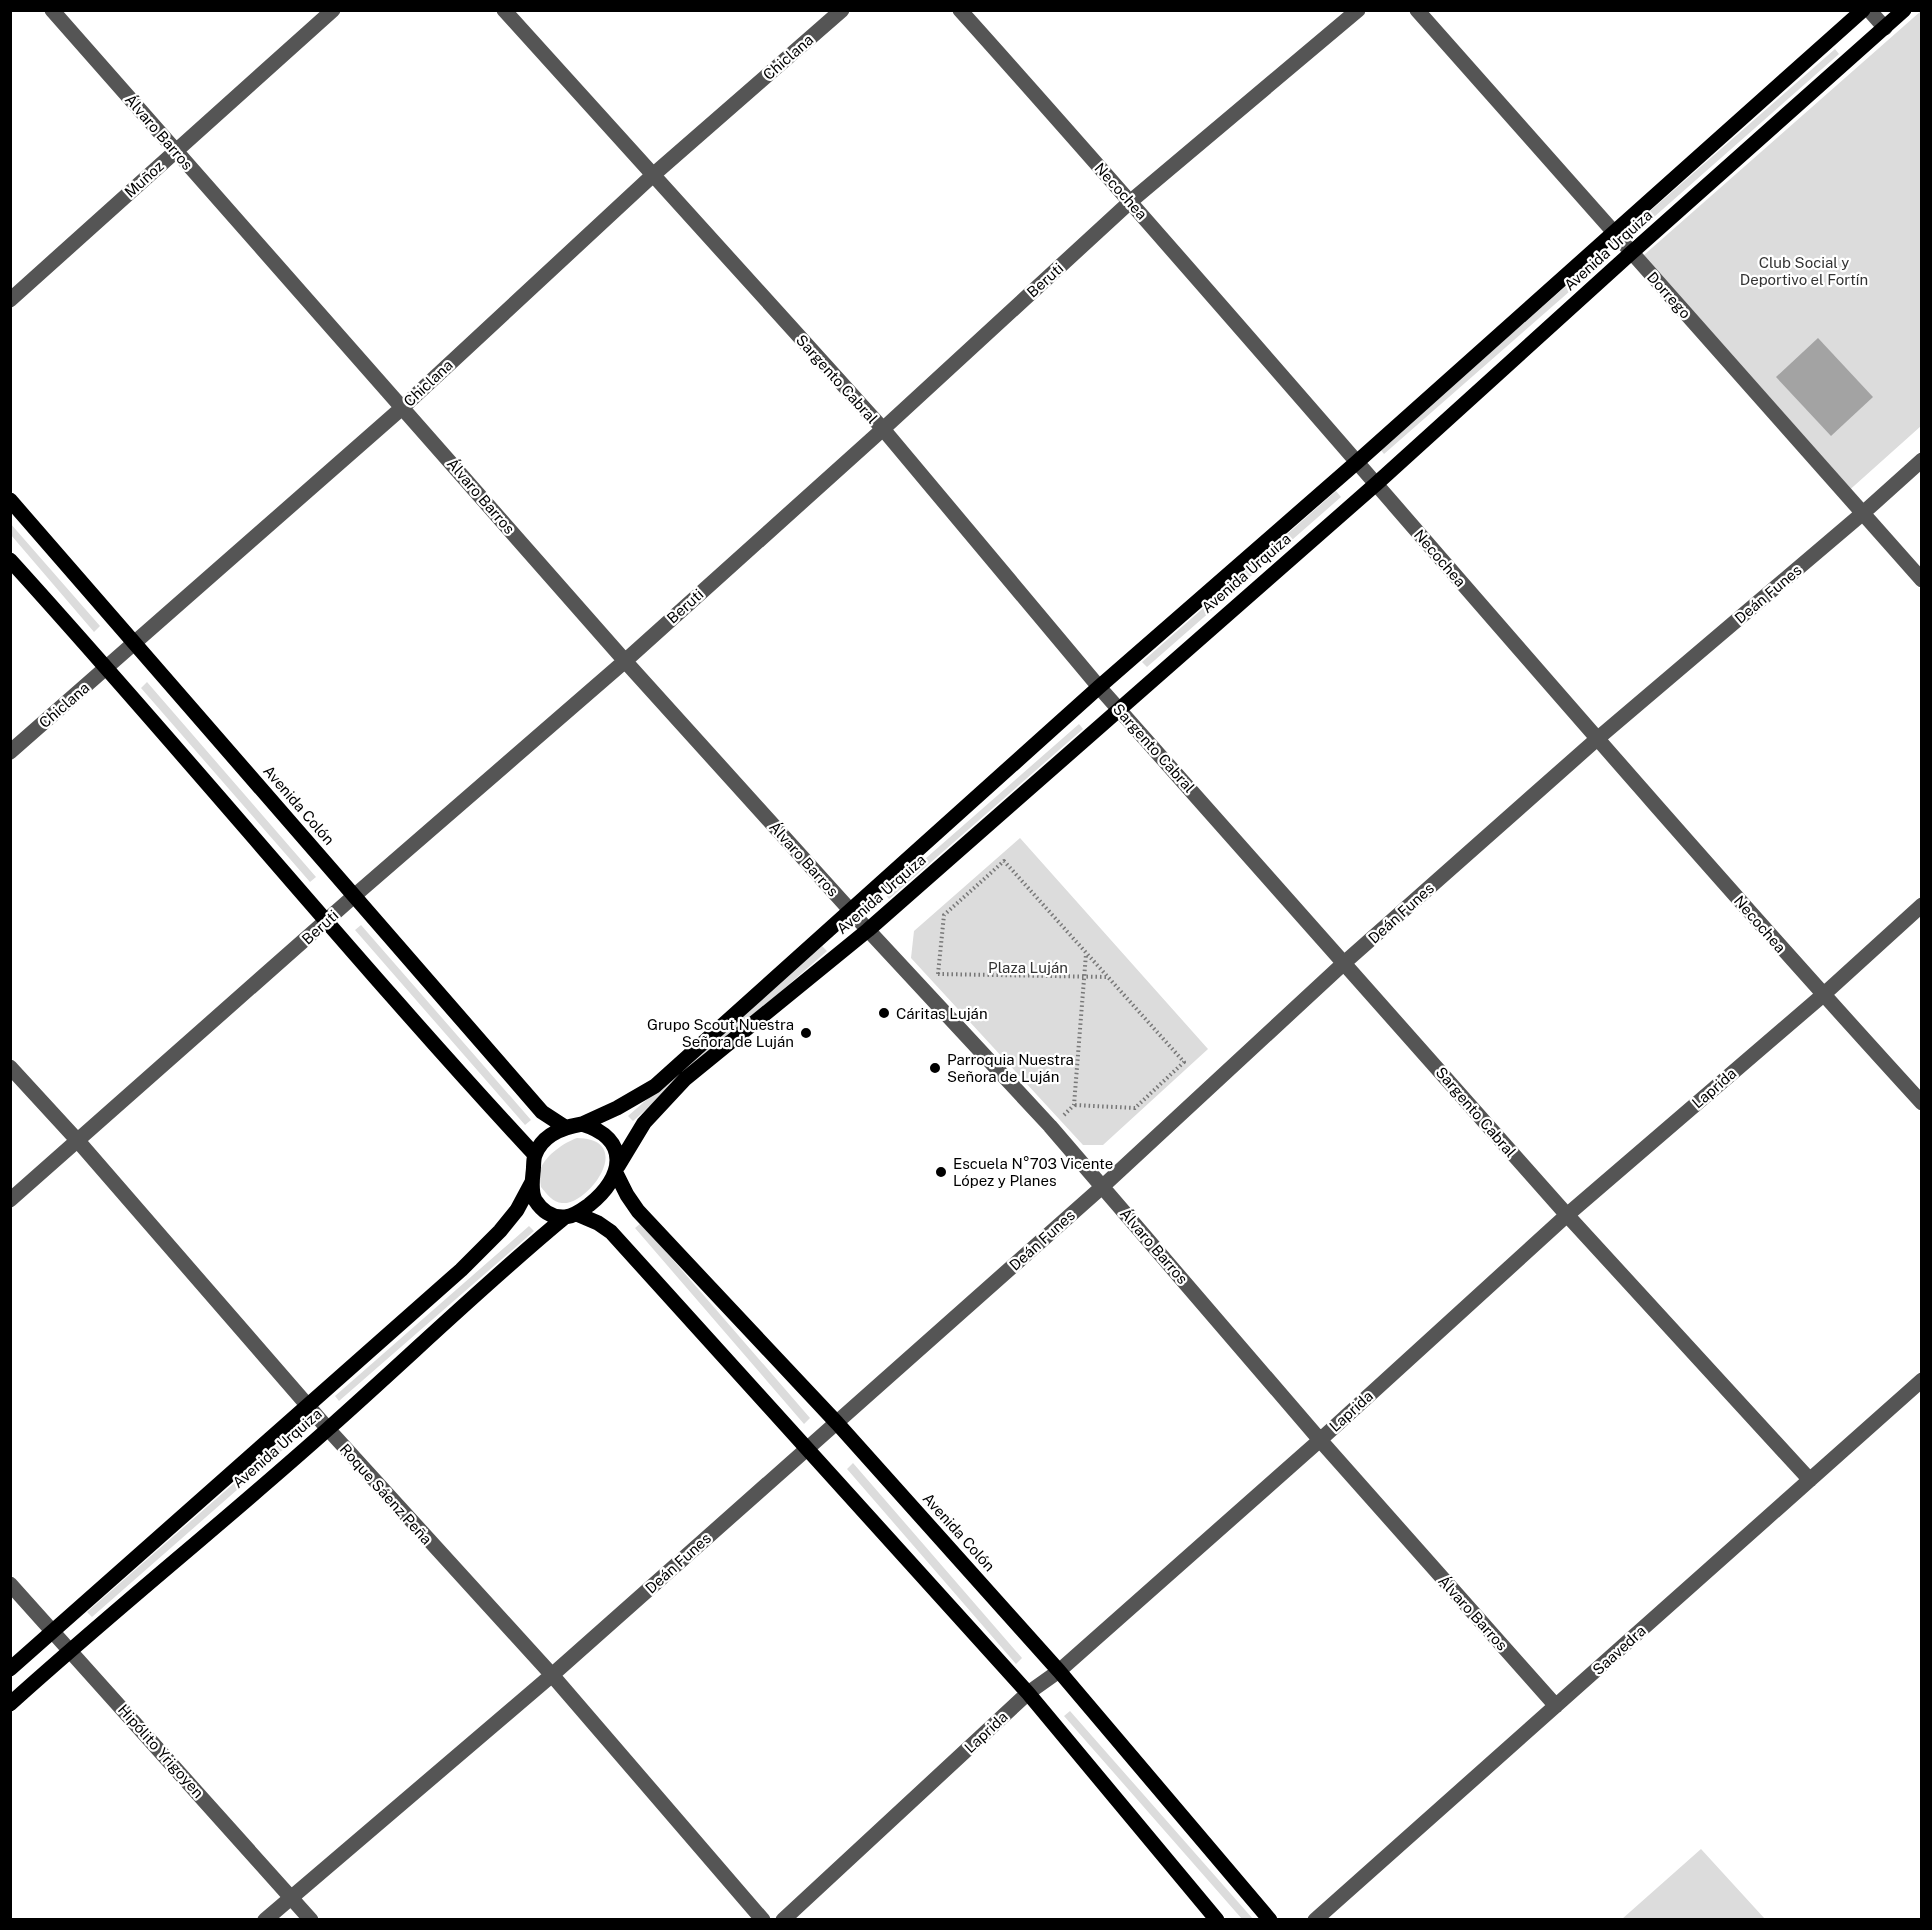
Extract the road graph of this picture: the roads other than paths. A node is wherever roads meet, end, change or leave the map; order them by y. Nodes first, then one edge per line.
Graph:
1 (52, 10) edge
2 (333, 10) edge
3 (504, 10) edge
4 (842, 10) edge
5 (960, 10) edge
6 (1358, 10) edge
7 (1417, 10) edge
8 (1863, 10) edge
9 (1869, 10) edge
10 (1904, 10) edge
11 (1885, 28) junction
12 (175, 151) junction
13 (654, 175) junction
14 (1131, 201) junction
15 (1613, 233) junction
16 (1632, 253) junction
17 (10, 300) edge
18 (403, 406) junction
19 (883, 429) junction
20 (1922, 460) edge
21 (1357, 462) junction
22 (1376, 484) junction
23 (10, 500) edge
24 (1863, 513) junction
25 (10, 560) edge
26 (1922, 580) edge
27 (135, 642) junction
28 (625, 661) junction
29 (107, 667) junction
30 (1099, 687) junction
31 (1120, 708) junction
32 (1597, 739) junction
33 (10, 752) edge
34 (354, 896) junction
35 (1922, 905) edge
36 (850, 909) junction
37 (325, 922) junction
38 (868, 930) junction
39 (1344, 963) junction
40 (1823, 995) junction
41 (10, 1067) edge
42 (1922, 1103) edge
43 (582, 1124) junction
44 (565, 1127) junction
45 (78, 1141) junction
46 (535, 1155) junction
47 (617, 1169) junction
48 (532, 1182) junction
49 (1102, 1187) junction
50 (10, 1200) edge
51 (571, 1215) junction
52 (1567, 1215) junction
53 (1922, 1380) edge
54 (307, 1406) junction
55 (837, 1423) junction
56 (328, 1429) junction
57 (1320, 1440) junction
58 (807, 1449) junction
59 (1810, 1480) junction
60 (10, 1584) edge
61 (54, 1631) junction
62 (70, 1650) junction
63 (10, 1670) edge
64 (1059, 1671) junction
65 (552, 1675) junction
66 (1028, 1693) junction
67 (10, 1704) edge
68 (1556, 1706) junction
69 (291, 1896) junction
70 (265, 1920) edge
71 (311, 1920) edge
72 (763, 1920) edge
73 (783, 1920) edge
74 (1217, 1920) edge
75 (1270, 1920) edge
76 (1315, 1920) edge

1 - 12 street, Álvaro Barros
2 - 12 street, Muñoz
3 - 13 street, Sargento Cabral
4 - 13 street, Chiclana
5 - 14 street, Necochea
6 - 14 street, Beruti
7 - 15 street, Dorrego
8 - 15 main road, Avenida Urquiza
9 - 11 street
10 - 11 main road, Avenida Urquiza
11 - 16 main road, Avenida Urquiza
12 - 17 street, Muñoz
12 - 18 street, Álvaro Barros
13 - 18 street, Chiclana
13 - 19 street, Sargento Cabral
14 - 19 street, Beruti
14 - 21 street, Necochea
15 - 16 street, Dorrego
15 - 21 main road, Avenida Urquiza
16 - 22 main road, Avenida Urquiza
16 - 24 street, Dorrego
18 - 27 street, Chiclana
18 - 28 street, Álvaro Barros
19 - 28 street, Beruti
19 - 30 street, Sargento Cabral
20 - 24 street, Deán Funes
21 - 22 street, Necochea
21 - 30 main road, Avenida Urquiza
22 - 31 main road, Avenida Urquiza
22 - 32 street, Necochea
23 - 27 main road, Avenida Colón
24 - 26 street, Dorrego
24 - 32 street, Deán Funes
25 - 29 main road
27 - 29 street, Chiclana
27 - 34 main road, Avenida Colón
28 - 34 street, Beruti
28 - 36 street, Álvaro Barros
29 - 33 street, Chiclana
29 - 37 main road
30 - 31 street, Sargento Cabral
30 - 36 main road, Avenida Urquiza
31 - 38 main road, Avenida Urquiza
31 - 39 street, Sargento Cabral
32 - 39 street, Deán Funes
32 - 40 street, Necochea
34 - 37 street, Beruti
34 - 44 main road, Avenida Colón
35 - 40 street, Laprida
36 - 38 street, Álvaro Barros
36 - 43 main road, Avenida Urquiza
37 - 45 street, Beruti
37 - 46 main road
38 - 47 main road, Avenida Urquiza
38 - 49 street, Álvaro Barros
39 - 49 street, Deán Funes
39 - 52 street, Sargento Cabral
40 - 42 street, Necochea
40 - 52 street, Laprida
41 - 45 street, Roque Sáenz Peña
43 - 44 main road
43 - 47 main road
44 - 46 main road
45 - 50 street, Beruti
45 - 54 street, Roque Sáenz Peña
46 - 48 main road
47 - 51 main road
47 - 55 main road, Avenida Colón
48 - 51 main road
48 - 54 main road, Avenida Urquiza
49 - 55 street, Deán Funes
49 - 57 street, Álvaro Barros
51 - 56 main road, Avenida Urquiza
51 - 58 main road
52 - 57 street, Laprida
52 - 59 street, Sargento Cabral
53 - 59 street, Saavedra
54 - 56 street, Roque Sáenz Peña
54 - 61 main road, Avenida Urquiza
55 - 58 street, Deán Funes
55 - 64 main road, Avenida Colón
56 - 62 main road, Avenida Urquiza
56 - 65 street, Roque Sáenz Peña
57 - 64 street, Laprida
57 - 68 street, Álvaro Barros
58 - 65 street, Deán Funes
58 - 66 main road
59 - 68 street, Saavedra
60 - 61 street, Hipólito Yrigoyen
61 - 62 street, Hipólito Yrigoyen
61 - 63 main road, Avenida Urquiza
62 - 67 main road, Avenida Urquiza
62 - 69 street, Hipólito Yrigoyen
64 - 66 street, Laprida
64 - 75 main road, Avenida Colón
65 - 69 street, Deán Funes
65 - 72 street, Roque Sáenz Peña
66 - 73 street, Laprida
66 - 74 main road
68 - 76 street, Saavedra
69 - 70 street, Deán Funes
69 - 71 street, Hipólito Yrigoyen

